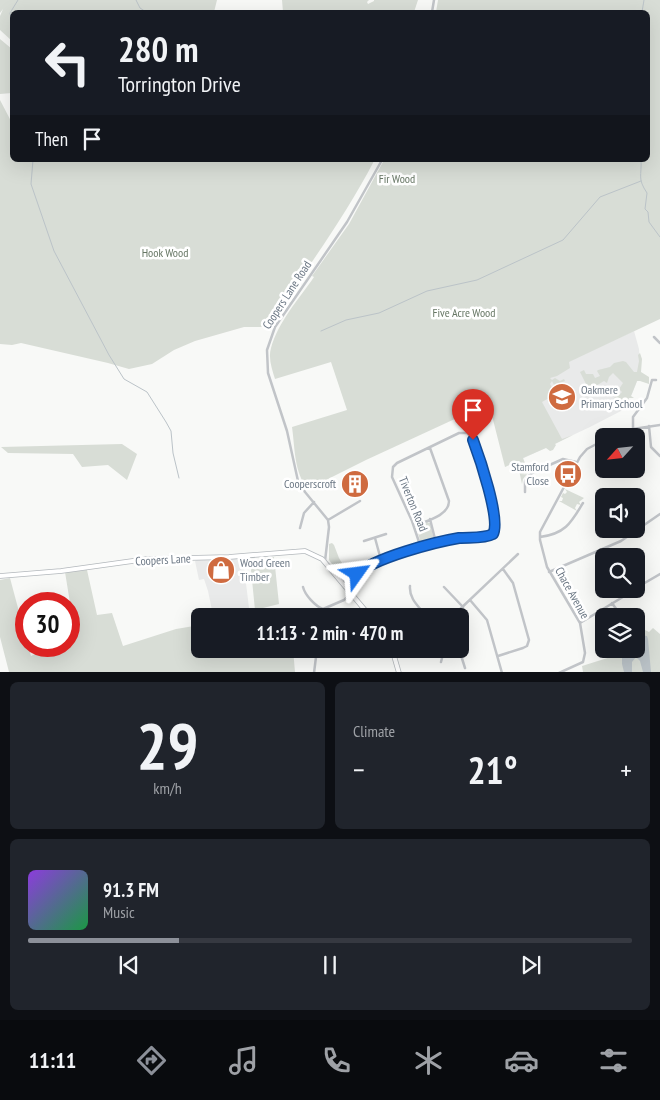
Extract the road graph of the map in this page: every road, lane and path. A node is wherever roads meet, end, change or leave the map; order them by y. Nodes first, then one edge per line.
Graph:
1 (381, 162) edge
2 (654, 338) dead end
3 (660, 343) edge
4 (656, 380) dead end
5 (660, 425) edge
6 (649, 426) junction
7 (634, 428) edge
8 (639, 428) edge
9 (595, 445) edge
10 (430, 448) junction
11 (660, 456) edge
12 (576, 462) junction
13 (525, 492) dead end
14 (360, 501) dead end
15 (314, 502) junction
16 (583, 503) dead end
17 (660, 514) edge
18 (430, 519) junction
19 (328, 520) junction
20 (414, 526) junction
21 (300, 528) dead end
22 (386, 534) dead end
23 (540, 537) junction
24 (375, 538) junction
25 (364, 541) dead end
26 (436, 543) junction
27 (421, 548) junction
28 (518, 554) dead end
29 (382, 560) junction
30 (325, 561) junction
31 (503, 569) junction
32 (549, 572) junction
33 (660, 574) edge
34 (0, 576) edge
35 (645, 583) edge
36 (410, 586) dead end
37 (303, 587) dead end
38 (444, 587) dead end
39 (346, 588) junction
40 (351, 594) junction
41 (620, 598) edge
42 (470, 600) junction
43 (612, 603) junction
44 (462, 607) joint
45 (319, 608) edge
46 (325, 608) edge
47 (363, 608) edge
48 (420, 608) edge
49 (615, 608) edge
50 (580, 623) junction
51 (498, 656) junction
52 (316, 658) edge
53 (395, 658) edge
54 (442, 658) edge
55 (462, 658) edge
56 (441, 662) dead end
57 (465, 668) dead end
58 (314, 672) edge
59 (399, 672) edge
60 (502, 672) edge
61 (559, 672) edge

1 - 15 street, Coopers Lane Road
2 - 3 street
4 - 7 street
5 - 6 street
6 - 8 street
6 - 11 street
9 - 12 street
10 - 18 street
10 - 20 street, Tiverton Road
10 - 26 street, Tiverton Road
12 - 13 street
12 - 23 street
14 - 19 street
15 - 19 street, Coopers Lane Road
15 - 21 street
16 - 23 street
17 - 32 street
18 - 20 street
18 - 26 street
19 - 30 street
20 - 27 street, Tiverton Road
22 - 24 street
23 - 32 street, Chace Avenue
24 - 25 street
24 - 29 street
26 - 27 street
27 - 29 street
28 - 31 street
29 - 39 street
30 - 34 main road, Coopers Lane
30 - 39 main road
31 - 42 street
31 - 51 street
32 - 50 street, Chace Avenue
33 - 35 street
36 - 48 street
37 - 45 street
38 - 44 street
39 - 40 main road
40 - 46 street
40 - 47 main road
41 - 43 street
42 - 44 street
42 - 51 street
43 - 49 street
43 - 50 street
50 - 61 street, Chace Avenue
51 - 60 street
52 - 58 street
53 - 59 main road
54 - 56 street
55 - 57 street

